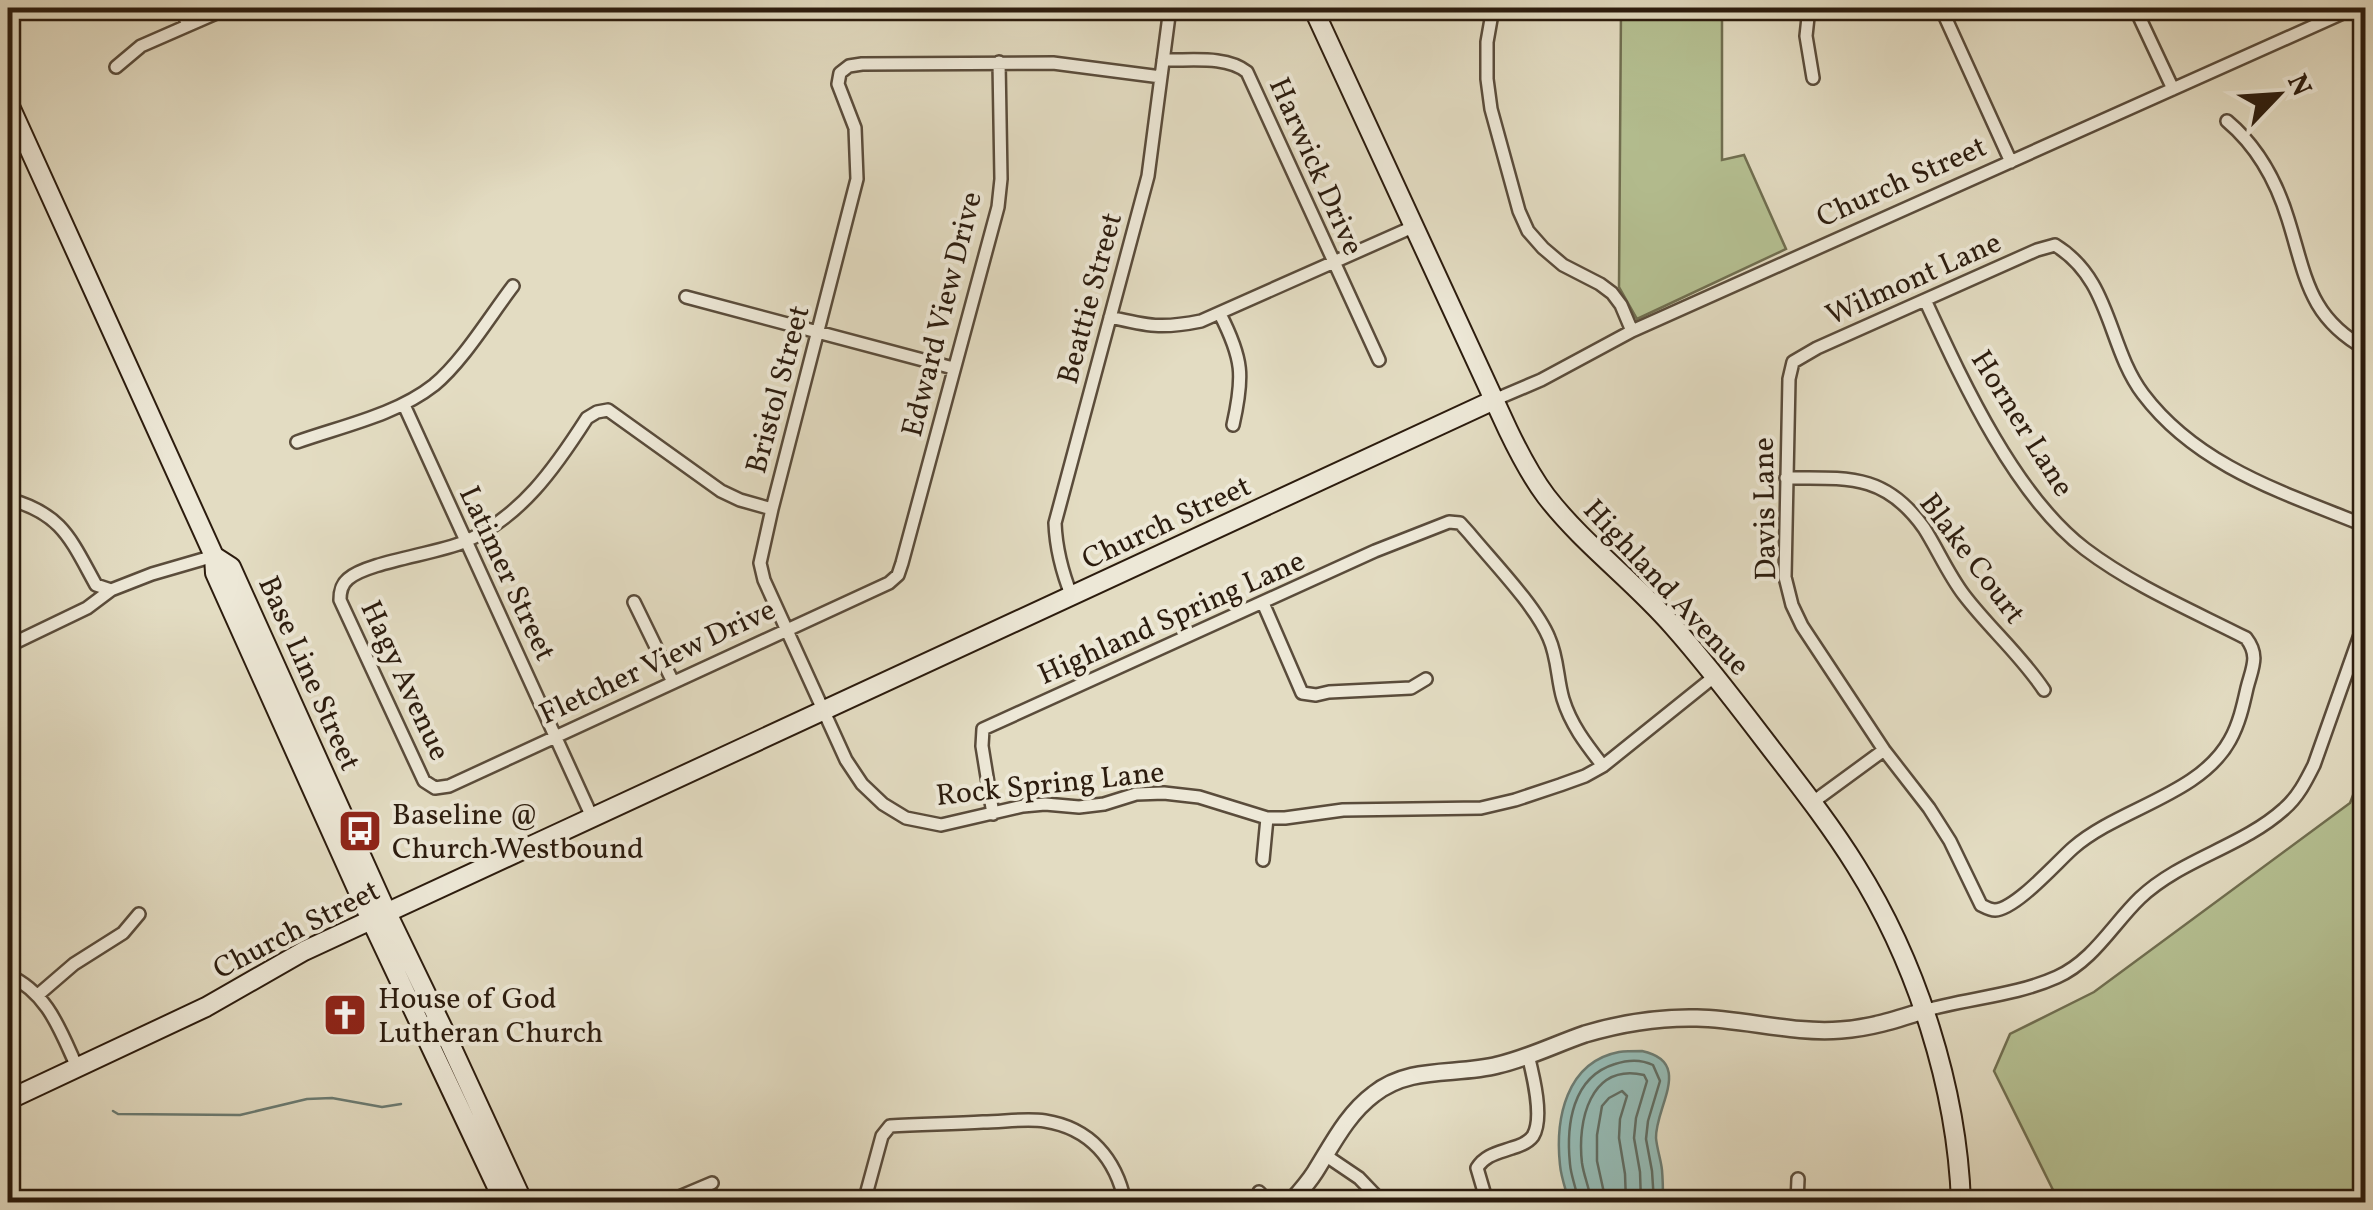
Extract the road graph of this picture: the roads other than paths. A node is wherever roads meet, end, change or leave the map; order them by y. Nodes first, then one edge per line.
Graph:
1 (180, 8) edge
2 (228, 8) edge
3 (1170, 8) edge
4 (1313, 8) edge
5 (1493, 8) edge
6 (1810, 8) edge
7 (1941, 8) edge
8 (2136, 8) edge
9 (2354, 8) edge
10 (188, 24) junction
11 (1163, 60) junction
12 (999, 62) junction
13 (116, 67) dead end
14 (1161, 77) junction
15 (1813, 78) dead end
16 (2173, 89) junction
17 (8, 102) edge
18 (2227, 121) dead end
19 (2012, 162) junction
20 (1415, 226) junction
21 (1334, 262) junction
22 (513, 286) dead end
23 (686, 297) dead end
24 (1925, 300) junction
25 (1220, 314) junction
26 (1110, 317) junction
27 (818, 332) junction
28 (1632, 332) junction
29 (2366, 349) edge
30 (1378, 360) dead end
31 (1792, 362) joint
32 (954, 368) junction
33 (1494, 400) junction
34 (404, 405) junction
35 (1234, 425) dead end
36 (296, 442) dead end
37 (1786, 478) junction
38 (8, 499) edge
39 (772, 508) junction
40 (2366, 526) edge
41 (466, 541) junction
42 (214, 556) junction
43 (898, 575) joint
44 (110, 590) junction
45 (1072, 596) junction
46 (634, 602) dead end
47 (1262, 603) junction
48 (2366, 618) edge
49 (787, 628) junction
50 (8, 646) edge
51 (2254, 648) joint
52 (1715, 676) junction
53 (1426, 679) dead end
54 (673, 682) junction
55 (2044, 690) dead end
56 (824, 710) junction
57 (286, 730) junction
58 (555, 736) junction
59 (1884, 750) junction
60 (1602, 766) junction
61 (435, 788) joint
62 (334, 792) junction
63 (1813, 802) junction
64 (992, 814) junction
65 (592, 816) junction
66 (1266, 818) junction
67 (1263, 860) dead end
68 (139, 914) dead end
69 (379, 916) junction
70 (8, 976) edge
71 (38, 995) junction
72 (1923, 1011) junction
73 (1528, 1055) junction
74 (77, 1067) junction
75 (8, 1100) edge
76 (1325, 1155) junction
77 (1798, 1180) dead end
78 (712, 1184) dead end
79 (1259, 1192) dead end
80 (504, 1202) edge
81 (523, 1202) edge
82 (667, 1202) edge
83 (864, 1202) edge
84 (1126, 1202) edge
85 (1268, 1202) edge
86 (1291, 1202) edge
87 (1382, 1202) edge
88 (1487, 1202) edge
89 (1797, 1202) edge
90 (1961, 1202) edge

1 - 10 street
2 - 10 street
3 - 11 street, Beattie Street
4 - 20 main road, Highland Avenue
5 - 28 street
6 - 15 street
7 - 19 street
8 - 16 street
9 - 16 street, Church Street
10 - 13 street
11 - 14 street, Beattie Street
11 - 21 street, Harwick Drive
12 - 14 street
12 - 27 street, Bristol Street
12 - 32 street, Edward View Drive
14 - 26 street, Beattie Street
16 - 19 street, Church Street
17 - 42 main road, Base Line Street
18 - 29 street
19 - 28 street, Church Street
20 - 21 street
20 - 33 main road, Highland Avenue
21 - 25 street
21 - 30 street, Harwick Drive
22 - 34 street
23 - 27 street
24 - 31 street, Wilmont Lane
24 - 40 street, Wilmont Lane
24 - 51 street, Horner Lane
25 - 26 street
25 - 35 street
26 - 45 street, Beattie Street
27 - 32 street
27 - 39 street, Bristol Street
28 - 33 street, Church Street
31 - 37 street, Davis Lane
32 - 43 street, Edward View Drive
33 - 45 main road, Church Street
33 - 52 main road, Highland Avenue
34 - 36 street
34 - 41 street, Latimer Street
37 - 55 street, Blake Court
37 - 59 street, Davis Lane
38 - 44 street
39 - 41 street
39 - 49 street, Bristol Street
41 - 58 street, Latimer Street
41 - 61 street, Hagy Avenue
42 - 44 street
42 - 57 main road, Base Line Street
42 - 62 main road, Base Line Street
43 - 49 street, Fletcher View Drive
44 - 50 street
45 - 56 main road, Church Street
46 - 54 street
47 - 53 street
47 - 60 street, Highland Spring Lane
47 - 64 street, Highland Spring Lane
48 - 72 street
49 - 54 street, Fletcher View Drive
49 - 56 street, Bristol Street
51 - 59 street, Davis Lane
52 - 60 street, Rock Spring Lane
52 - 63 main road, Highland Avenue
54 - 58 street, Fletcher View Drive
56 - 64 street, Rock Spring Lane
56 - 65 main road, Church Street
57 - 62 main road
57 - 69 main road, Base Line Street
58 - 61 street, Fletcher View Drive
58 - 65 street, Latimer Street
59 - 63 street
60 - 66 street, Rock Spring Lane
62 - 69 main road, Base Line Street
63 - 72 main road, Highland Avenue
64 - 66 street, Rock Spring Lane
65 - 69 main road, Church Street
66 - 67 street
68 - 71 street
69 - 74 main road, Church Street
69 - 80 main road, Base Line Street
69 - 81 main road, Base Line Street
70 - 71 street
71 - 74 street
72 - 73 street
72 - 90 main road, Highland Avenue
73 - 76 street
73 - 88 street
74 - 75 main road, Church Street
76 - 86 street
76 - 87 street
77 - 89 street
78 - 82 street
79 - 85 street
83 - 84 street

